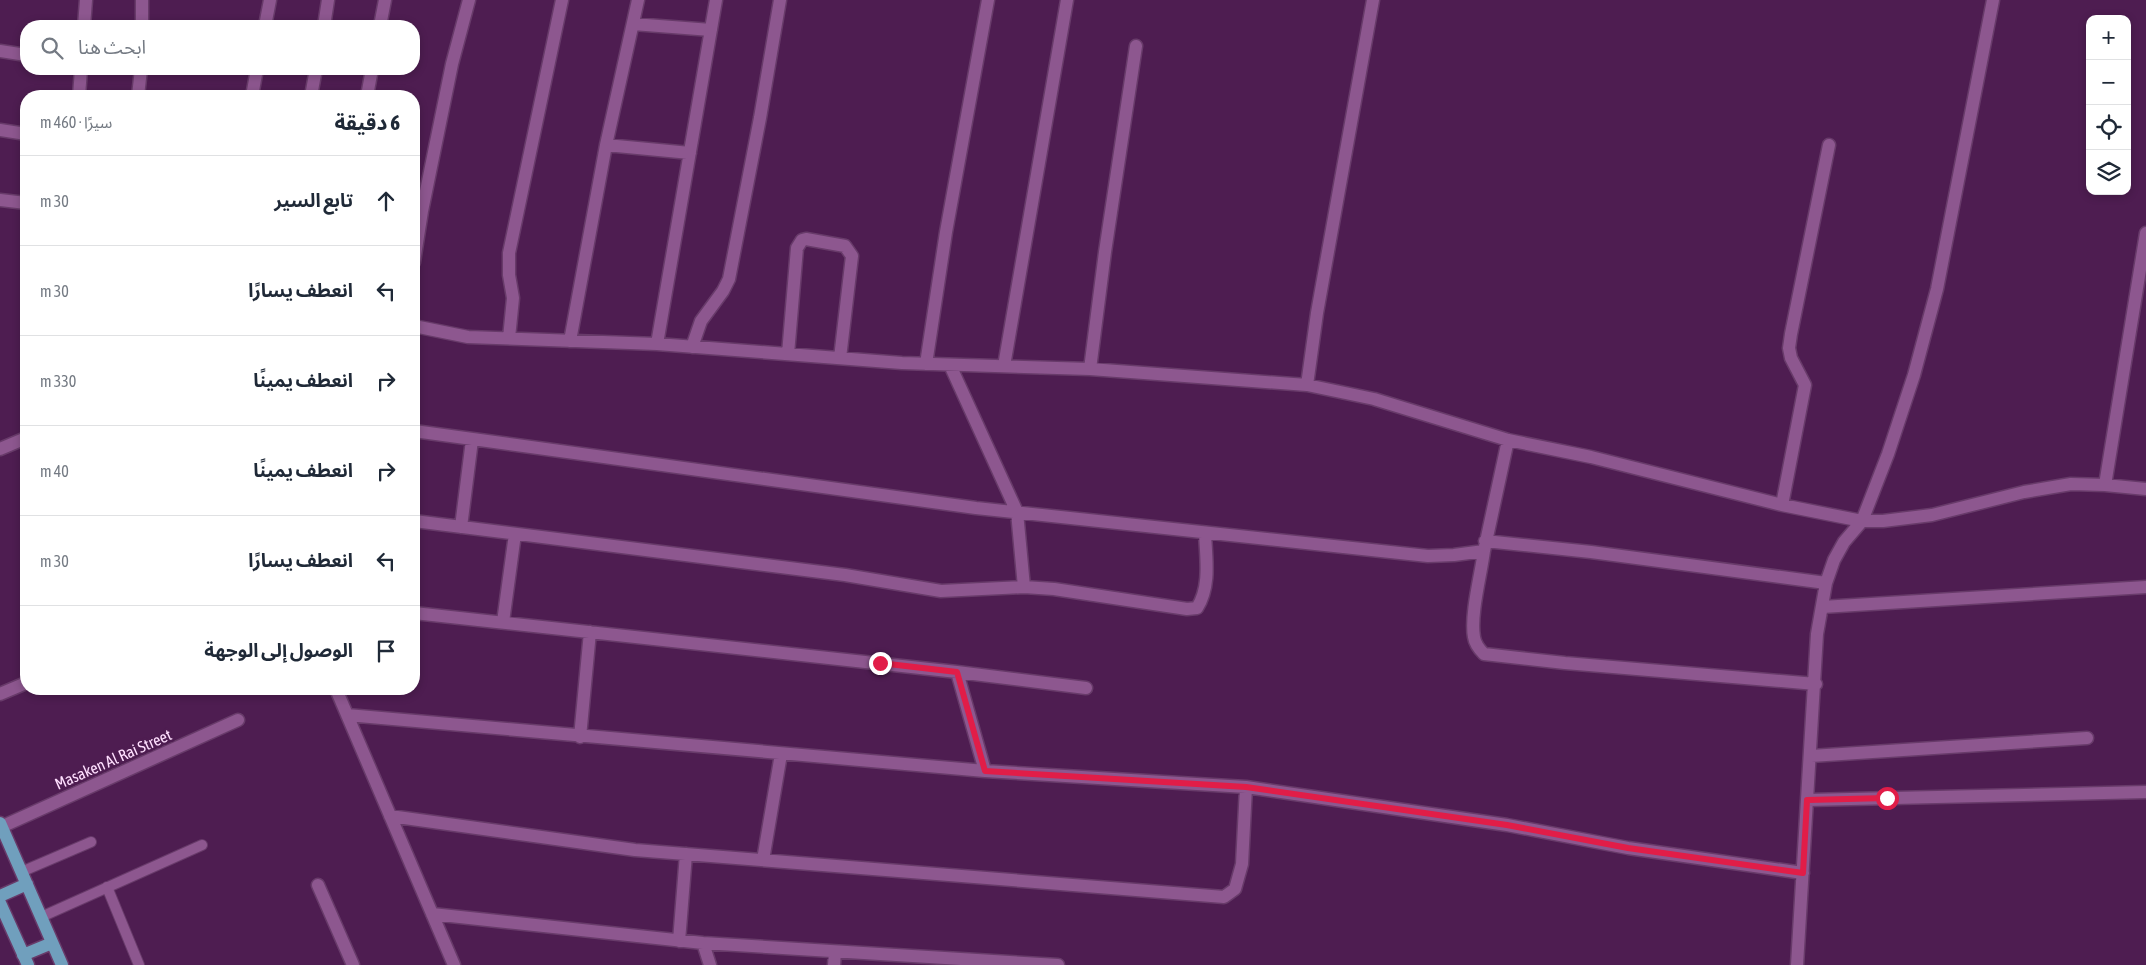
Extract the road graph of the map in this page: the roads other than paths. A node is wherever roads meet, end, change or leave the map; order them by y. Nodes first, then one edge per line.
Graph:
1 (86, 0) edge
2 (142, 0) edge
3 (270, 0) edge
4 (328, 0) edge
5 (385, 0) edge
6 (469, 0) edge
7 (562, 0) edge
8 (638, 0) edge
9 (716, 0) edge
10 (780, 0) edge
11 (988, 0) edge
12 (1067, 0) edge
13 (1373, 0) edge
14 (1993, 0) edge
15 (84, 20) edge
16 (142, 20) edge
17 (266, 20) edge
18 (325, 20) edge
19 (381, 20) edge
20 (633, 24) junction
21 (711, 30) junction
22 (1136, 46) dead end
23 (0, 50) edge
24 (20, 54) edge
25 (81, 75) edge
26 (140, 75) edge
27 (256, 75) edge
28 (315, 75) edge
29 (371, 75) edge
30 (79, 90) edge
31 (139, 90) edge
32 (253, 90) edge
33 (312, 90) edge
34 (368, 90) edge
35 (0, 130) edge
36 (20, 133) edge
37 (606, 145) junction
38 (1829, 145) dead end
39 (690, 153) junction
40 (0, 200) edge
41 (20, 202) edge
42 (420, 224) edge
43 (2146, 233) edge
44 (420, 327) edge
45 (509, 338) junction
46 (570, 341) junction
47 (657, 344) junction
48 (692, 347) junction
49 (788, 354) junction
50 (840, 358) junction
51 (926, 364) junction
52 (950, 365) junction
53 (1004, 366) junction
54 (1090, 370) junction
55 (1307, 385) junction
56 (420, 432) edge
57 (472, 440) junction
58 (1508, 440) junction
59 (20, 441) edge
60 (0, 449) edge
61 (2106, 485) junction
62 (2146, 489) edge
63 (1782, 505) junction
64 (1017, 512) junction
65 (1862, 521) junction
66 (420, 523) edge
67 (461, 527) junction
68 (1205, 533) junction
69 (515, 534) junction
70 (1485, 546) junction
71 (1826, 583) junction
72 (1024, 587) junction
73 (2146, 587) edge
74 (1822, 607) junction
75 (420, 614) edge
76 (503, 622) junction
77 (590, 632) junction
78 (957, 672) junction
79 (1816, 684) junction
80 (20, 685) edge
81 (1086, 688) dead end
82 (0, 694) edge
83 (339, 695) edge
84 (347, 715) junction
85 (238, 720) dead end
86 (580, 737) junction
87 (2087, 738) dead end
88 (781, 754) junction
89 (1810, 756) junction
90 (985, 771) junction
91 (1246, 787) junction
92 (2146, 792) edge
93 (1807, 800) junction
94 (390, 816) junction
95 (1, 825) edge
96 (90, 842) dead end
97 (202, 844) dead end
98 (686, 854) junction
99 (763, 860) junction
100 (21, 872) junction
101 (1803, 873) junction
102 (26, 884) junction
103 (318, 885) dead end
104 (107, 887) junction
105 (0, 896) edge
106 (0, 903) edge
107 (432, 914) junction
108 (41, 917) junction
109 (679, 941) junction
110 (52, 943) junction
111 (703, 943) junction
112 (835, 952) junction
113 (25, 960) edge
114 (963, 963) edge
115 (62, 965) edge
116 (139, 965) edge
117 (353, 965) edge
118 (454, 965) edge
119 (710, 965) edge
120 (834, 965) edge
121 (1058, 965) edge
122 (1797, 965) edge

1 - 15 street
2 - 16 street
3 - 17 street
4 - 18 street
5 - 19 street
6 - 42 street
7 - 45 street
8 - 20 street
9 - 21 street
10 - 48 street
11 - 51 street
12 - 53 street
13 - 55 street
14 - 65 street
20 - 21 street
20 - 37 street
21 - 39 street
22 - 54 street
23 - 24 street
25 - 30 street
26 - 31 street
27 - 32 street
28 - 33 street
29 - 34 street
35 - 36 street
37 - 39 street
37 - 46 street
38 - 63 street
39 - 47 street
40 - 41 street
43 - 61 street
44 - 45 street
45 - 46 street
46 - 47 street
47 - 48 street
48 - 49 street
49 - 50 street
49 - 50 street
50 - 51 street
51 - 52 street
52 - 53 street
52 - 64 street
53 - 54 street
54 - 55 street
55 - 58 street
56 - 57 street
57 - 64 street
57 - 67 street
58 - 63 street
58 - 70 street
59 - 60 street
61 - 62 street
61 - 65 street
63 - 65 street
64 - 68 street
64 - 72 street
65 - 71 street
66 - 67 street
67 - 69 street
68 - 70 street
68 - 72 street
69 - 72 street
69 - 76 street
70 - 71 street
70 - 79 street
71 - 74 street
73 - 74 street
74 - 79 street
75 - 76 street
76 - 77 street
77 - 78 street
77 - 86 street
78 - 81 street
78 - 90 street
79 - 89 street
80 - 82 street
83 - 84 street
84 - 86 street
84 - 94 street
85 - 95 street, Masaken Al Rai Street
86 - 88 street
87 - 89 street
88 - 90 street
88 - 99 street
89 - 93 street
90 - 91 street
91 - 99 street
91 - 101 street
92 - 93 street
93 - 101 street
94 - 98 street
94 - 107 street
95 - 100 main road
96 - 100 lane
97 - 104 lane
98 - 99 street
98 - 109 street
100 - 102 main road
101 - 122 street
102 - 105 main road
102 - 108 main road
103 - 117 street
104 - 108 lane
104 - 116 lane
106 - 113 main road
107 - 109 street
107 - 118 street
108 - 110 main road
109 - 111 street
110 - 113 main road
110 - 115 main road
111 - 112 street
111 - 119 street
112 - 114 street
112 - 120 street
114 - 121 street

